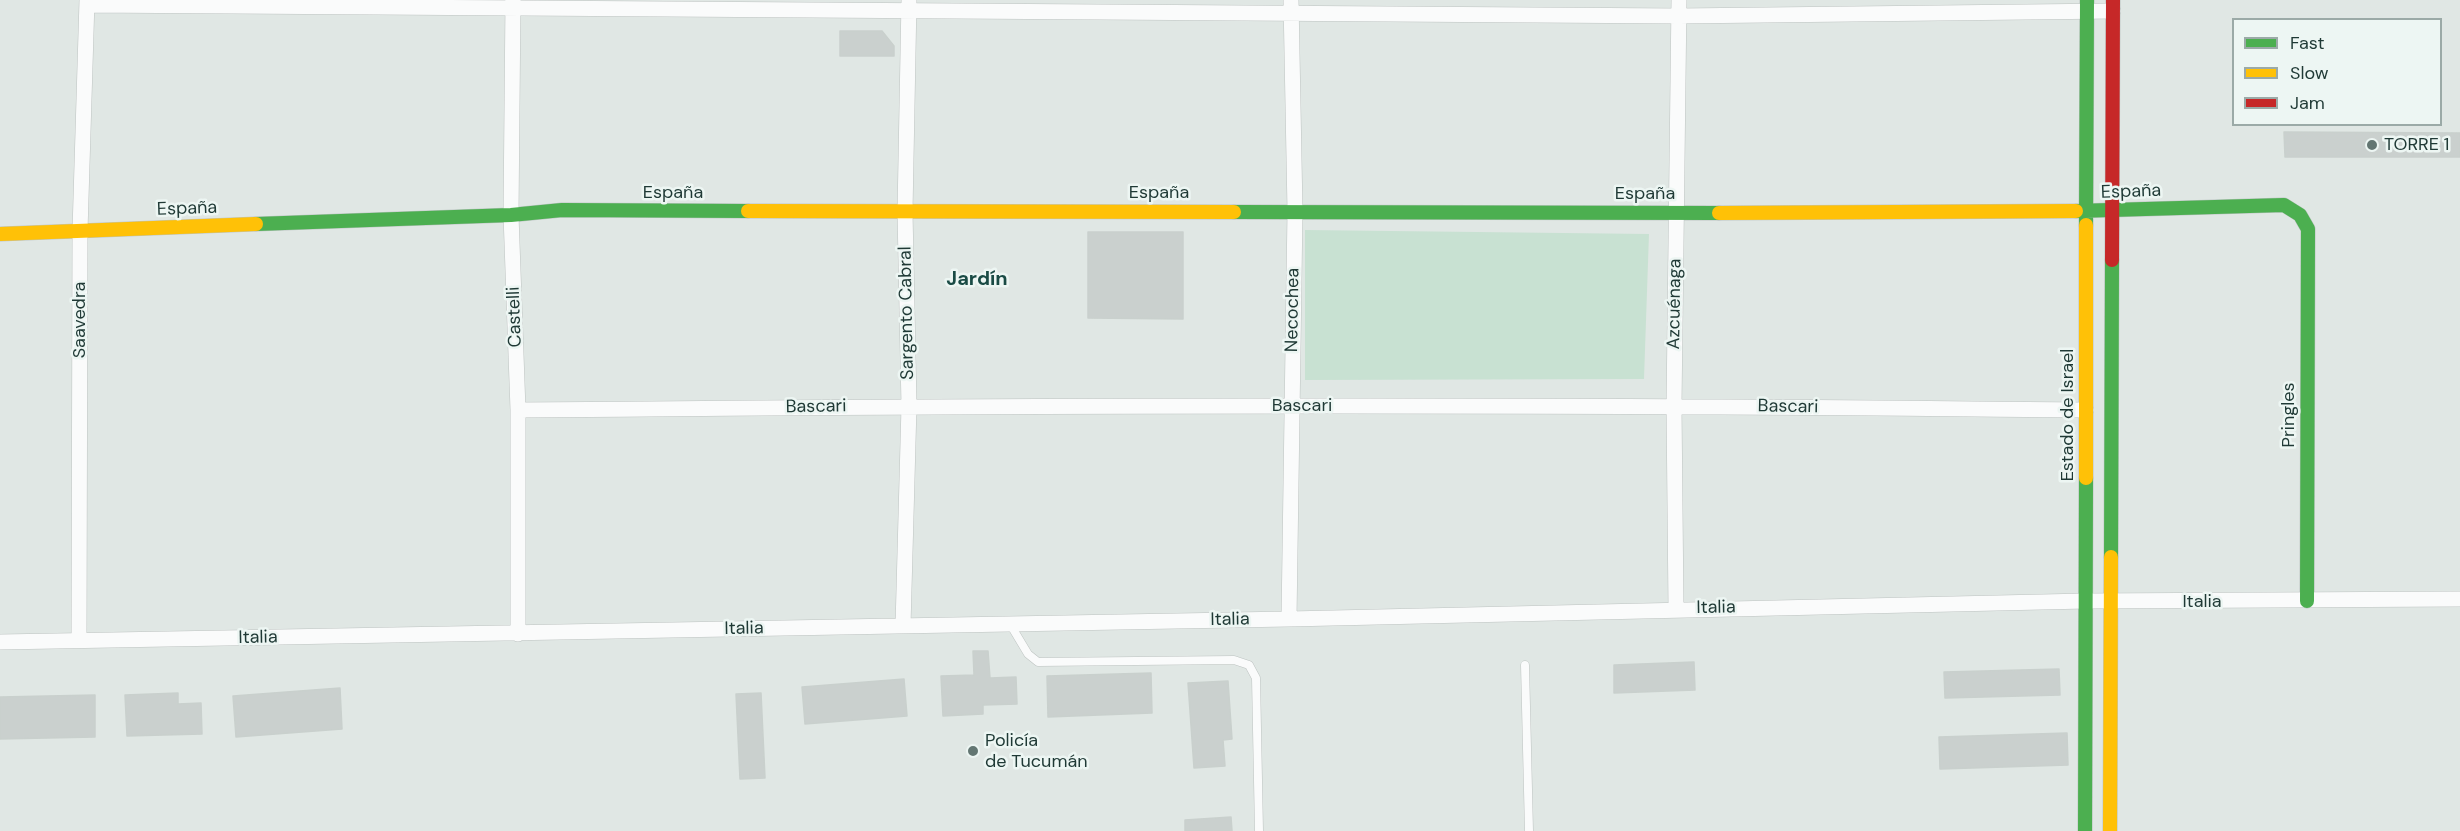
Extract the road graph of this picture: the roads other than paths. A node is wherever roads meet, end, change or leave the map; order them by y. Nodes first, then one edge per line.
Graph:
1 (1678, 0) edge
2 (87, 3) edge
3 (513, 3) edge
4 (909, 6) edge
5 (1291, 6) edge
6 (2113, 6) edge
7 (2087, 7) edge
8 (1679, 16) junction
9 (1295, 211) junction
10 (2087, 211) junction
11 (2111, 211) junction
12 (905, 212) junction
13 (1675, 213) junction
14 (511, 215) junction
15 (2308, 229) joint
16 (80, 231) junction
17 (0, 234) edge
18 (909, 406) junction
19 (1292, 406) junction
20 (1674, 406) junction
21 (518, 410) junction
22 (2086, 410) junction
23 (2460, 599) edge
24 (2086, 601) junction
25 (2307, 601) junction
26 (2109, 602) junction
27 (1676, 609) junction
28 (1289, 619) junction
29 (1010, 624) junction
30 (903, 626) junction
31 (518, 634) junction
32 (79, 640) junction
33 (0, 642) edge
34 (1525, 665) dead end
35 (1258, 831) edge
36 (1529, 831) edge
37 (2085, 831) edge
38 (2110, 831) edge

1 - 8 street, Azcuénaga
2 - 3 street
2 - 16 street, Saavedra
3 - 4 street
3 - 14 street, Castelli
4 - 5 street
4 - 12 street, Sargento Cabral
5 - 8 street
5 - 9 street, Necochea
6 - 7 street
6 - 11 street
7 - 8 street
7 - 10 street, Estado de Israel
8 - 13 street, Azcuénaga
9 - 12 street, España
9 - 13 street, España
9 - 19 street, Necochea
10 - 11 street, España
10 - 13 street, España
10 - 22 street, Estado de Israel
11 - 15 street, España
11 - 26 street
12 - 14 street, España
12 - 18 street, Sargento Cabral
13 - 20 street, Azcuénaga
14 - 16 street, España
14 - 21 street, Castelli
15 - 25 street, Pringles
16 - 17 street, España
16 - 32 street, Saavedra
18 - 19 street, Bascari
18 - 21 street, Bascari
18 - 30 street, Sargento Cabral
19 - 20 street, Bascari
19 - 28 street, Necochea
20 - 22 street, Bascari
20 - 27 street, Azcuénaga
21 - 31 street, Castelli
22 - 24 street, Estado de Israel
23 - 25 street, Italia
24 - 26 street, Italia
24 - 27 street, Italia
24 - 37 street, Estado de Israel
25 - 26 street, Italia
26 - 38 street
27 - 28 street, Italia
28 - 29 street, Italia
29 - 30 street, Italia
29 - 35 lane
30 - 31 street, Italia
31 - 32 street, Italia
32 - 33 street, Italia
34 - 36 lane

